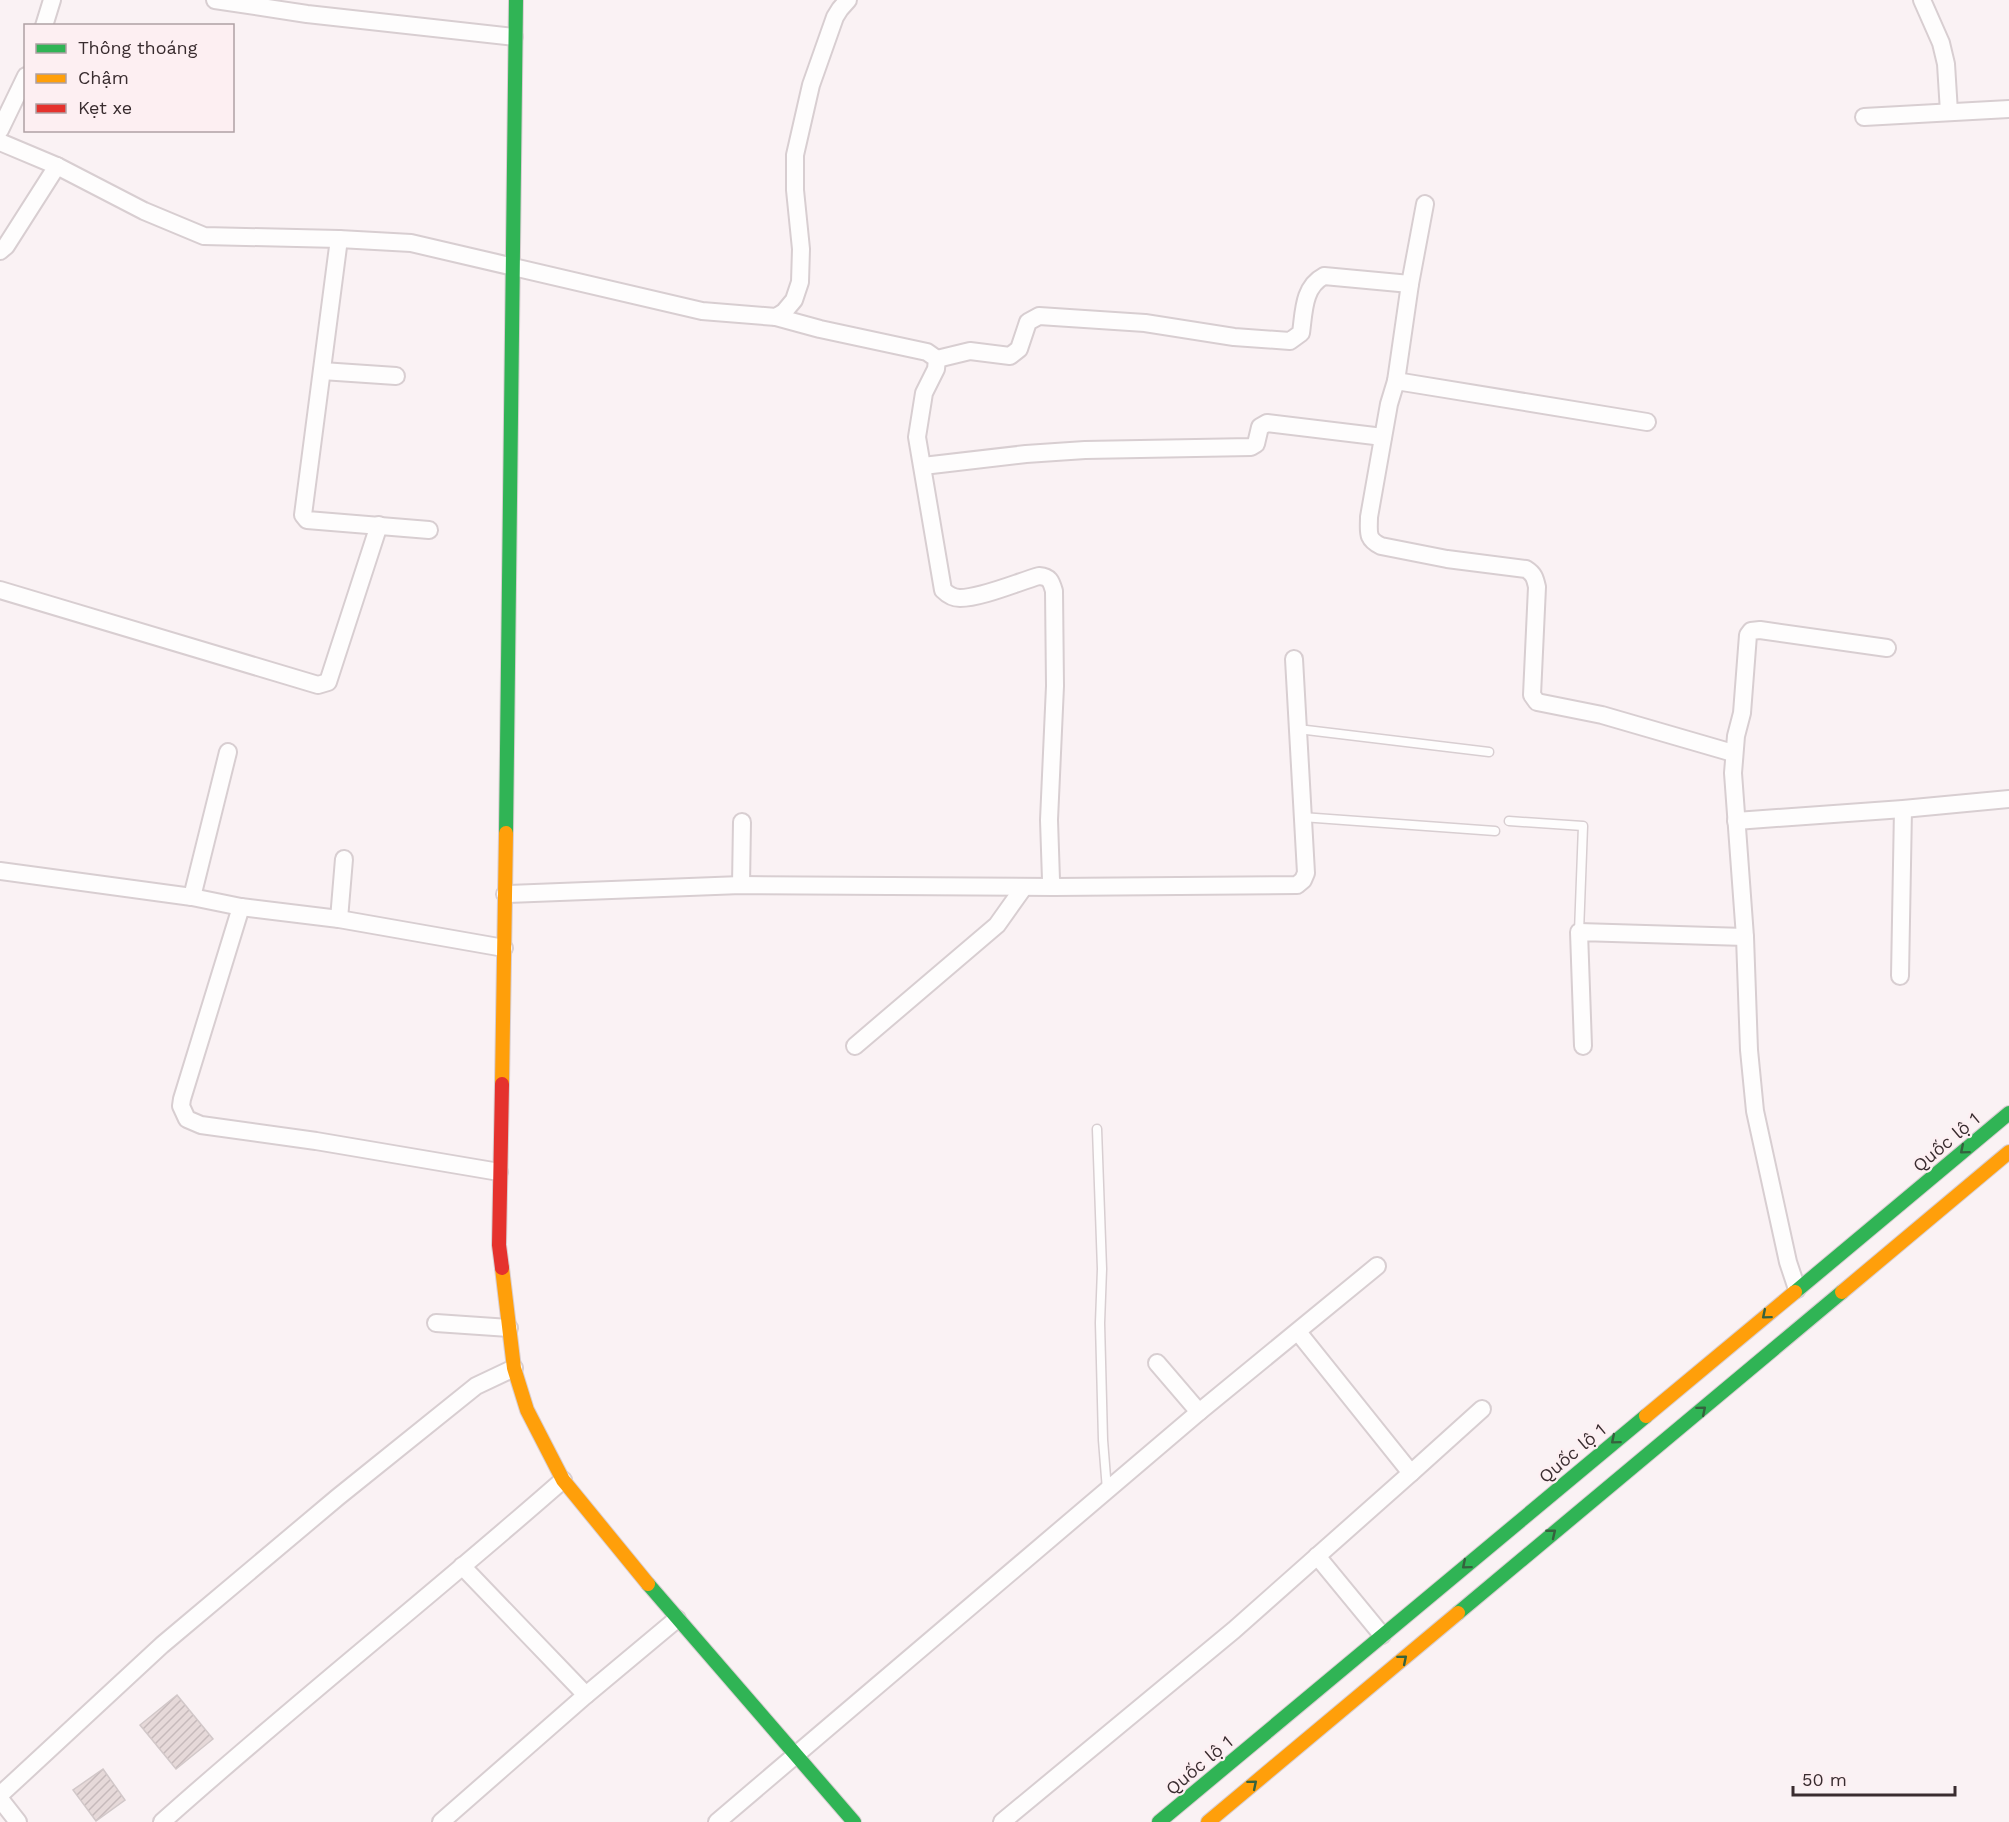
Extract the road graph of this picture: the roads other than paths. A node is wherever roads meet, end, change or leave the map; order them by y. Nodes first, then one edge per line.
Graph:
1 (52, 0) edge
2 (215, 0) edge
3 (516, 0) edge
4 (848, 0) edge
5 (1922, 0) edge
6 (45, 24) edge
7 (514, 37) junction
8 (24, 80) edge
9 (2009, 109) edge
10 (1948, 112) junction
11 (1864, 117) dead end
12 (0, 130) edge
13 (0, 142) edge
14 (57, 166) junction
15 (1425, 204) dead end
16 (339, 238) junction
17 (0, 251) edge
18 (511, 267) junction
19 (1410, 284) junction
20 (777, 317) junction
21 (936, 359) junction
22 (322, 371) junction
23 (396, 376) dead end
24 (1396, 381) junction
25 (1647, 422) dead end
26 (1383, 437) junction
27 (923, 466) junction
28 (379, 525) junction
29 (429, 530) dead end
30 (0, 590) edge
31 (1887, 648) dead end
32 (1294, 659) dead end
33 (1298, 729) junction
34 (228, 752) dead end
35 (1489, 752) dead end
36 (1733, 753) junction
37 (2009, 799) edge
38 (1904, 810) junction
39 (1301, 817) junction
40 (1509, 821) dead end
41 (1736, 821) junction
42 (742, 822) dead end
43 (1495, 831) dead end
44 (344, 859) dead end
45 (0, 871) edge
46 (741, 885) junction
47 (1024, 887) junction
48 (1054, 887) junction
49 (505, 894) junction
50 (192, 897) junction
51 (241, 907) junction
52 (339, 919) junction
53 (1579, 932) junction
54 (1745, 937) junction
55 (504, 948) junction
56 (1900, 976) dead end
57 (855, 1046) dead end
58 (1583, 1046) dead end
59 (2009, 1113) edge
60 (1097, 1130) dead end
61 (2009, 1152) edge
62 (499, 1172) junction
63 (1377, 1266) dead end
64 (1797, 1289) junction
65 (436, 1323) dead end
66 (509, 1328) junction
67 (1298, 1332) junction
68 (1157, 1363) dead end
69 (514, 1368) junction
70 (1482, 1409) dead end
71 (1199, 1412) junction
72 (1411, 1473) junction
73 (562, 1480) junction
74 (1107, 1490) junction
75 (1317, 1556) junction
76 (462, 1566) junction
77 (678, 1618) junction
78 (1382, 1635) junction
79 (586, 1695) junction
80 (796, 1755) junction
81 (0, 1797) edge
82 (18, 1822) edge
83 (162, 1822) edge
84 (441, 1822) edge
85 (717, 1822) edge
86 (854, 1822) edge
87 (1002, 1822) edge
88 (1159, 1822) edge
89 (1208, 1822) edge

1 - 6 street
2 - 7 street
3 - 7 main road
4 - 20 street
5 - 10 street
7 - 18 main road
8 - 12 street
9 - 10 street
10 - 11 street
13 - 14 street
14 - 16 street
14 - 17 street
15 - 19 street
16 - 18 street
16 - 22 street
18 - 20 street
18 - 49 main road
19 - 21 street
19 - 24 street
20 - 21 street
21 - 27 street
22 - 23 street
22 - 28 street
24 - 25 street
24 - 26 street
26 - 27 street
26 - 36 street
27 - 48 street
28 - 29 street
28 - 30 street
31 - 36 street
32 - 33 street
33 - 35 lane
33 - 39 street
34 - 50 street
36 - 41 street
37 - 38 street
38 - 41 street
38 - 56 street
39 - 43 lane
39 - 48 street
40 - 53 lane
41 - 54 street
42 - 46 street
44 - 52 street
45 - 50 street
46 - 47 street
46 - 49 street
47 - 48 street
47 - 57 street
49 - 55 main road
50 - 51 street
51 - 52 street
51 - 62 street
52 - 55 street
53 - 54 street
53 - 58 street
54 - 64 street
55 - 62 main road
59 -> 64 main road, Quốc lộ 1
60 - 74 lane
89 -> 61 main road
62 - 66 main road
63 - 67 street
64 -> 78 main road, Quốc lộ 1
65 - 66 street
66 - 69 main road
67 - 71 street
67 - 72 street
68 - 71 street
69 - 73 main road
69 - 81 street
70 - 72 street
71 - 74 street
72 - 75 street
73 - 76 street
73 - 77 main road
74 - 80 street
75 - 78 street
75 - 87 street
76 - 79 street
76 - 83 street
77 - 79 street
77 - 80 main road
78 - 88 main road, Quốc lộ 1
79 - 84 street
80 - 85 street
80 - 86 main road
81 - 82 street

